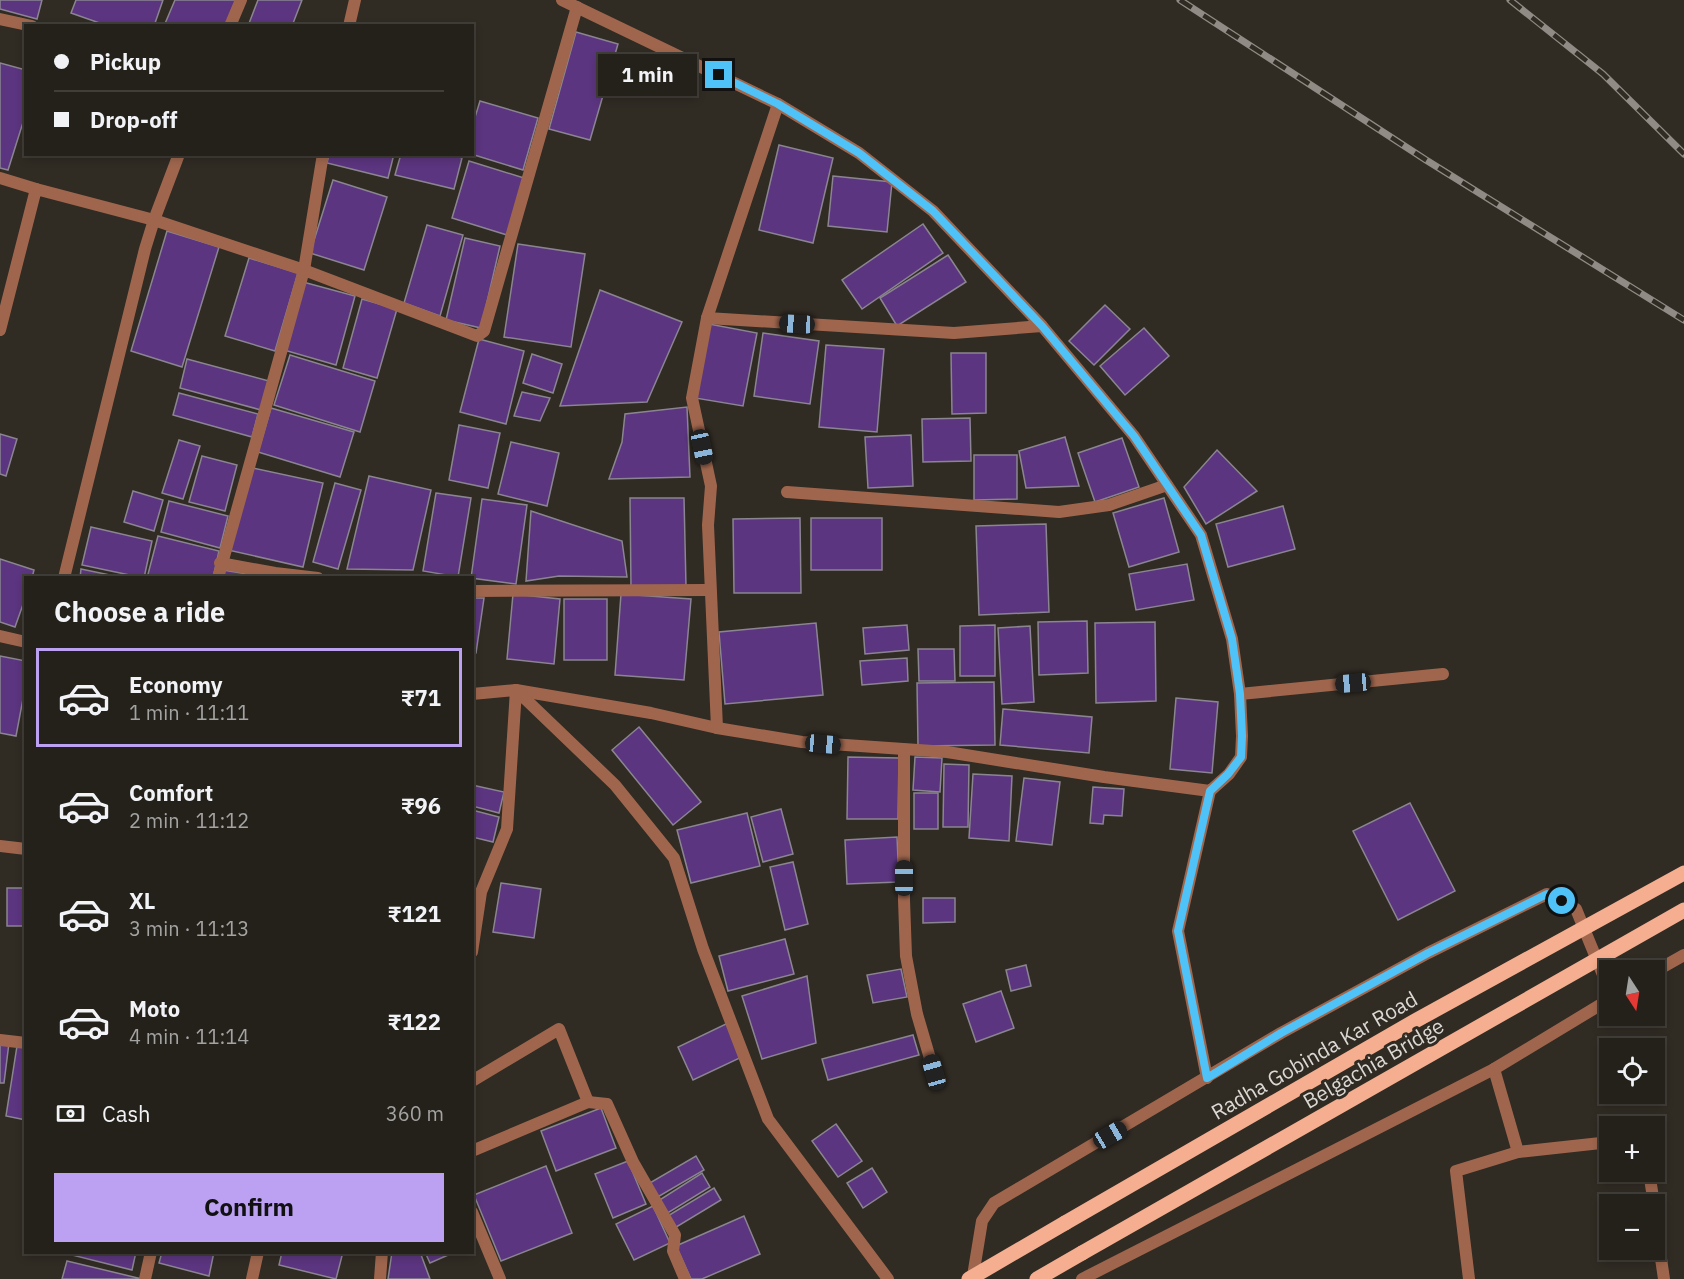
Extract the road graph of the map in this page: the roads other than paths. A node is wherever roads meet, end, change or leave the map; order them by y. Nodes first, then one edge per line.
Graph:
1 (241, 0) edge
2 (355, 0) edge
3 (562, 0) edge
4 (577, 7) junction
5 (0, 19) edge
6 (24, 24) edge
7 (231, 24) edge
8 (350, 24) edge
9 (778, 104) junction
10 (178, 156) edge
11 (323, 156) edge
12 (0, 178) edge
13 (36, 189) junction
14 (154, 220) junction
15 (304, 270) junction
16 (707, 318) junction
17 (1042, 326) junction
18 (0, 330) edge
19 (1167, 485) junction
20 (787, 492) dead end
21 (220, 563) junction
22 (65, 576) edge
23 (218, 576) edge
24 (301, 576) edge
25 (710, 590) junction
26 (474, 591) edge
27 (0, 636) edge
28 (24, 642) edge
29 (1443, 674) dead end
30 (516, 690) junction
31 (474, 694) edge
32 (1240, 694) junction
33 (717, 728) junction
34 (904, 751) junction
35 (1210, 791) junction
36 (0, 846) edge
37 (24, 849) edge
38 (1684, 873) edge
39 (1684, 910) edge
40 (474, 939) edge
41 (1684, 955) edge
42 (1599, 965) edge
43 (1665, 966) edge
44 (1599, 1006) edge
45 (0, 1040) edge
46 (24, 1043) edge
47 (1494, 1069) junction
48 (934, 1072) dead end
49 (1207, 1078) junction
50 (474, 1080) edge
51 (588, 1102) junction
52 (1599, 1143) edge
53 (474, 1150) edge
54 (1518, 1152) junction
55 (474, 1217) edge
56 (151, 1254) edge
57 (258, 1254) edge
58 (382, 1254) edge
59 (1661, 1260) edge
60 (971, 1278) edge
61 (145, 1279) edge
62 (252, 1279) edge
63 (380, 1279) edge
64 (500, 1279) edge
65 (685, 1279) edge
66 (888, 1279) edge
67 (1037, 1279) edge
68 (1082, 1279) edge
69 (1469, 1279) edge
70 (1664, 1279) edge

1 - 7 street
2 - 8 street
3 - 4 street
4 - 9 street
4 - 15 street
5 - 6 street
9 - 16 street
9 - 17 street
10 - 14 street
11 - 15 street
12 - 13 street
13 - 14 street
13 - 18 street
14 - 15 street
14 - 22 street
15 - 21 street
16 - 17 street
16 - 25 street
17 - 19 street
19 - 20 street
19 - 32 street
21 - 23 street
21 - 24 street
25 - 26 street
25 - 33 street
27 - 28 street
29 - 32 street
30 - 31 street
30 - 33 street
30 - 40 street
30 - 66 street
32 - 35 street
33 - 34 street
34 - 35 street
34 - 48 street
35 - 49 street
36 - 37 street
38 - 60 main road, Radha Gobinda Kar Road, bridge
39 - 67 main road, Belgachia Bridge, bridge
41 - 43 street
42 - 49 street
44 - 47 street
45 - 46 street
47 - 54 street
47 - 68 street
49 - 60 street
50 - 51 street
51 - 53 street
51 - 65 street
52 - 54 street
54 - 69 street
55 - 64 street
56 - 61 street
57 - 62 street
58 - 63 street
59 - 70 street

